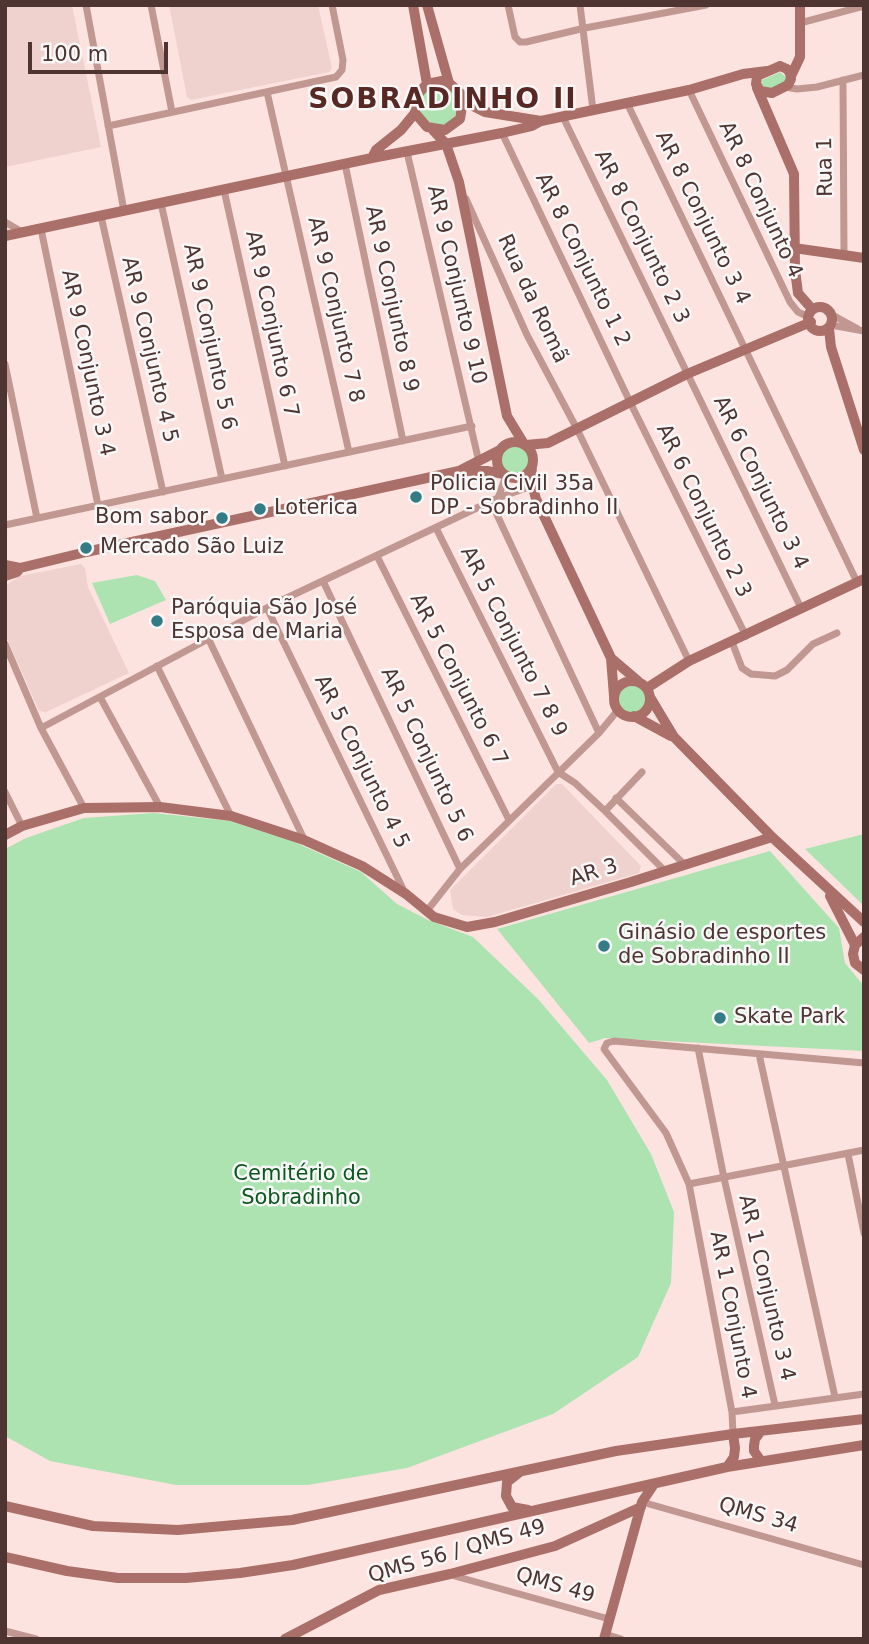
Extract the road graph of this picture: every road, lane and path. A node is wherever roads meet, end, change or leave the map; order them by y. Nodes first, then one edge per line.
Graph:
1 (86, 5) edge
2 (151, 5) edge
3 (332, 5) edge
4 (413, 5) edge
5 (427, 5) edge
6 (508, 5) edge
7 (580, 5) edge
8 (706, 5) edge
9 (800, 5) edge
10 (864, 6) edge
11 (800, 23) junction
12 (585, 28) junction
13 (800, 46) junction
14 (780, 66) junction
15 (767, 71) junction
16 (864, 75) edge
17 (728, 79) junction
18 (789, 80) junction
19 (843, 80) junction
20 (449, 83) junction
21 (428, 84) junction
22 (757, 85) junction
23 (689, 90) junction
24 (267, 92) junction
25 (772, 93) junction
26 (463, 102) junction
27 (628, 103) junction
28 (593, 110) junction
29 (172, 112) junction
30 (485, 112) junction
31 (415, 113) junction
32 (563, 117) junction
33 (771, 118) junction
34 (541, 121) junction
35 (456, 124) junction
36 (108, 126) junction
37 (433, 130) junction
38 (502, 133) junction
39 (446, 145) junction
40 (407, 152) junction
41 (372, 158) junction
42 (345, 164) junction
43 (287, 176) junction
44 (459, 182) junction
45 (224, 190) junction
46 (161, 203) junction
47 (124, 211) junction
48 (101, 216) junction
49 (5, 222) edge
50 (41, 229) junction
51 (23, 232) junction
52 (5, 236) edge
53 (794, 248) junction
54 (844, 254) junction
55 (864, 258) edge
56 (827, 313) junction
57 (818, 322) junction
58 (861, 330) edge
59 (746, 348) junction
60 (5, 364) edge
61 (687, 373) junction
62 (630, 401) junction
63 (507, 416) junction
64 (472, 426) junction
65 (577, 429) junction
66 (861, 435) edge
67 (403, 441) junction
68 (525, 444) junction
69 (546, 444) junction
70 (500, 449) junction
71 (864, 450) edge
72 (349, 452) junction
73 (479, 462) junction
74 (533, 465) junction
75 (285, 466) junction
76 (459, 471) junction
77 (508, 476) junction
78 (222, 479) junction
79 (526, 488) junction
80 (163, 492) junction
81 (536, 499) junction
82 (495, 500) junction
83 (98, 505) junction
84 (37, 519) junction
85 (5, 525) edge
86 (436, 528) junction
87 (377, 556) junction
88 (5, 565) edge
89 (20, 568) junction
90 (5, 576) edge
91 (860, 580) edge
92 (323, 581) junction
93 (267, 608) junction
94 (801, 608) junction
95 (837, 633) dead end
96 (746, 635) junction
97 (209, 640) junction
98 (732, 642) junction
99 (5, 644) edge
100 (611, 658) junction
101 (689, 662) junction
102 (157, 666) junction
103 (645, 689) junction
104 (614, 696) junction
105 (100, 697) junction
106 (618, 710) junction
107 (634, 716) junction
108 (41, 728) junction
109 (599, 733) junction
110 (674, 737) junction
111 (558, 772) junction
112 (642, 772) dead end
113 (5, 792) edge
114 (616, 798) junction
115 (160, 807) junction
116 (84, 808) junction
117 (605, 811) junction
118 (231, 816) junction
119 (509, 820) junction
120 (22, 827) junction
121 (5, 835) edge
122 (772, 836) junction
123 (304, 840) junction
124 (685, 865) junction
125 (460, 869) junction
126 (665, 872) junction
127 (826, 887) junction
128 (406, 894) junction
129 (426, 912) junction
130 (864, 922) edge
131 (859, 941) edge
132 (863, 970) edge
133 (698, 1048) junction
134 (759, 1054) junction
135 (864, 1063) edge
136 (864, 1150) edge
137 (848, 1153) junction
138 (785, 1167) junction
139 (724, 1178) junction
140 (689, 1184) junction
141 (864, 1233) edge
142 (864, 1394) edge
143 (835, 1397) junction
144 (775, 1405) junction
145 (732, 1412) junction
146 (864, 1419) edge
147 (761, 1431) junction
148 (733, 1434) junction
149 (864, 1445) edge
150 (761, 1461) junction
151 (727, 1467) junction
152 (524, 1470) junction
153 (654, 1484) junction
154 (622, 1492) junction
155 (641, 1504) junction
156 (5, 1506) edge
157 (533, 1511) junction
158 (5, 1557) edge
159 (864, 1565) edge
160 (450, 1574) junction
161 (610, 1619) junction
162 (5, 1631) edge
163 (605, 1637) edge
164 (36, 1639) edge
165 (285, 1639) edge
166 (621, 1639) edge

1 - 36 street
2 - 29 street
3 - 24 street
4 - 21 street
5 - 20 street
6 - 12 street
7 - 12 street
8 - 12 street
9 - 11 street
10 - 11 street
11 - 13 street
12 - 28 street
13 - 14 street
13 - 18 street
14 - 15 street
14 - 18 street
15 - 17 street
15 - 22 street
16 - 19 street
17 - 22 street
17 - 23 street
18 - 19 street
18 - 25 street
19 - 54 street, Rua 1
20 - 21 street
20 - 26 street
21 - 31 street
22 - 25 street
22 - 33 street
23 - 27 street
23 - 57 street, AR 8 Conjunto 4
24 - 29 street
24 - 43 street, AR 9 Conjunto 7 8
25 - 33 street
26 - 30 street
26 - 35 street
27 - 28 street
27 - 59 street, AR 8 Conjunto 3 4
28 - 32 street
29 - 36 street
30 - 34 street
30 - 38 street
31 - 37 street
31 - 41 street
32 - 34 street
32 - 61 street, AR 8 Conjunto 2 3
33 - 53 street
34 - 38 street
35 - 37 street
35 - 39 street
36 - 47 street
37 - 39 street
38 - 39 street
38 - 62 street, AR 8 Conjunto 1 2
39 - 40 street
39 - 44 street
40 - 41 street
40 - 64 street, AR 9 Conjunto 9 10
41 - 42 street
42 - 43 street
42 - 67 street, AR 9 Conjunto 8 9
43 - 45 street
43 - 72 street, AR 9 Conjunto 7 8
44 - 63 street
44 - 65 street, Rua da Romã
45 - 46 street
45 - 75 street, AR 9 Conjunto 6 7
46 - 47 street
46 - 78 street, AR 9 Conjunto 5 6
47 - 48 street
48 - 50 street
48 - 80 street, AR 9 Conjunto 4 5
49 - 51 street
50 - 51 street
50 - 83 street, AR 9 Conjunto 3 4
51 - 52 street
53 - 54 street
53 - 57 street
54 - 55 street
56 - 57 street
56 - 57 street
56 - 58 street
57 - 58 street
57 - 59 street
57 - 66 street
59 - 61 street
59 - 91 street, AR 8 Conjunto 3 4
60 - 84 street
61 - 62 street
61 - 94 street, AR 6 Conjunto 3 4
62 - 65 street
62 - 96 street, AR 6 Conjunto 2 3
63 - 68 street
63 - 70 street
64 - 67 street
64 - 73 street, AR 9 Conjunto 9 10
65 - 69 street
65 - 101 street, Rua da Romã
66 - 71 street
67 - 72 street
68 - 69 street
68 - 70 street
68 - 74 street
69 - 74 street
70 - 73 street
70 - 77 street
72 - 75 street
73 - 76 street
74 - 77 street
74 - 81 street
75 - 78 street
76 - 77 street
76 - 89 street
77 - 79 street
77 - 82 street
78 - 80 street
79 - 81 street
79 - 82 street
80 - 83 street
81 - 100 street
82 - 86 street
82 - 109 street
83 - 84 street
84 - 85 street
86 - 87 street
86 - 111 street, AR 5 Conjunto 7 8 9
87 - 92 street
87 - 119 street, AR 5 Conjunto 6 7
88 - 89 street
89 - 90 street
91 - 94 street
92 - 93 street
92 - 125 street, AR 5 Conjunto 5 6
93 - 97 street
93 - 128 street, AR 5 Conjunto 4 5
94 - 96 street
95 - 98 street
96 - 98 street
97 - 102 street
97 - 123 street
98 - 101 street
99 - 108 street
100 - 103 street
100 - 104 street
101 - 103 street
102 - 105 street
102 - 118 street
103 - 104 street
103 - 107 street
103 - 110 street
104 - 106 street
105 - 108 street
105 - 115 street
106 - 107 street
106 - 109 street
107 - 110 street
108 - 116 street
109 - 111 street
110 - 122 street
111 - 117 street
111 - 119 street
112 - 114 street
113 - 120 street
114 - 117 street
114 - 124 street
115 - 116 street, AR 3
115 - 118 street, AR 3
116 - 120 street, AR 3
117 - 126 street
118 - 123 street, AR 3
119 - 125 street
120 - 121 street, AR 3
122 - 124 street, AR 3
122 - 127 street
123 - 128 street, AR 3
124 - 126 street, AR 3
125 - 129 street
126 - 129 street, AR 3
127 - 130 street
127 - 131 street
128 - 129 street, AR 3
131 - 132 street
133 - 134 street
133 - 139 street, AR 1 Conjunto 3 4
133 - 140 street, AR 1 Conjunto 4
134 - 135 street
134 - 138 street
136 - 137 street
137 - 138 street
137 - 141 street
138 - 139 street
138 - 143 street
139 - 140 street
139 - 144 street, AR 1 Conjunto 3 4
140 - 145 street, AR 1 Conjunto 4
142 - 143 street, AR 1 Conjunto 4
143 - 144 street, AR 1 Conjunto 4
144 - 145 street, AR 1 Conjunto 4
145 - 148 street
146 - 147 street
147 - 148 street
147 - 150 street
148 - 151 street
148 - 152 street
149 - 150 street
150 - 151 street
151 - 153 street
152 - 156 street
152 - 157 street
153 - 154 street
153 - 155 street
154 - 155 street
154 - 157 street
155 - 159 street, QMS 34
155 - 160 street, QMS 56 / QMS 49
155 - 161 street
157 - 158 street
160 - 161 street, QMS 49
160 - 165 street, QMS 56 / QMS 49
161 - 163 street
162 - 164 street
163 - 166 street

